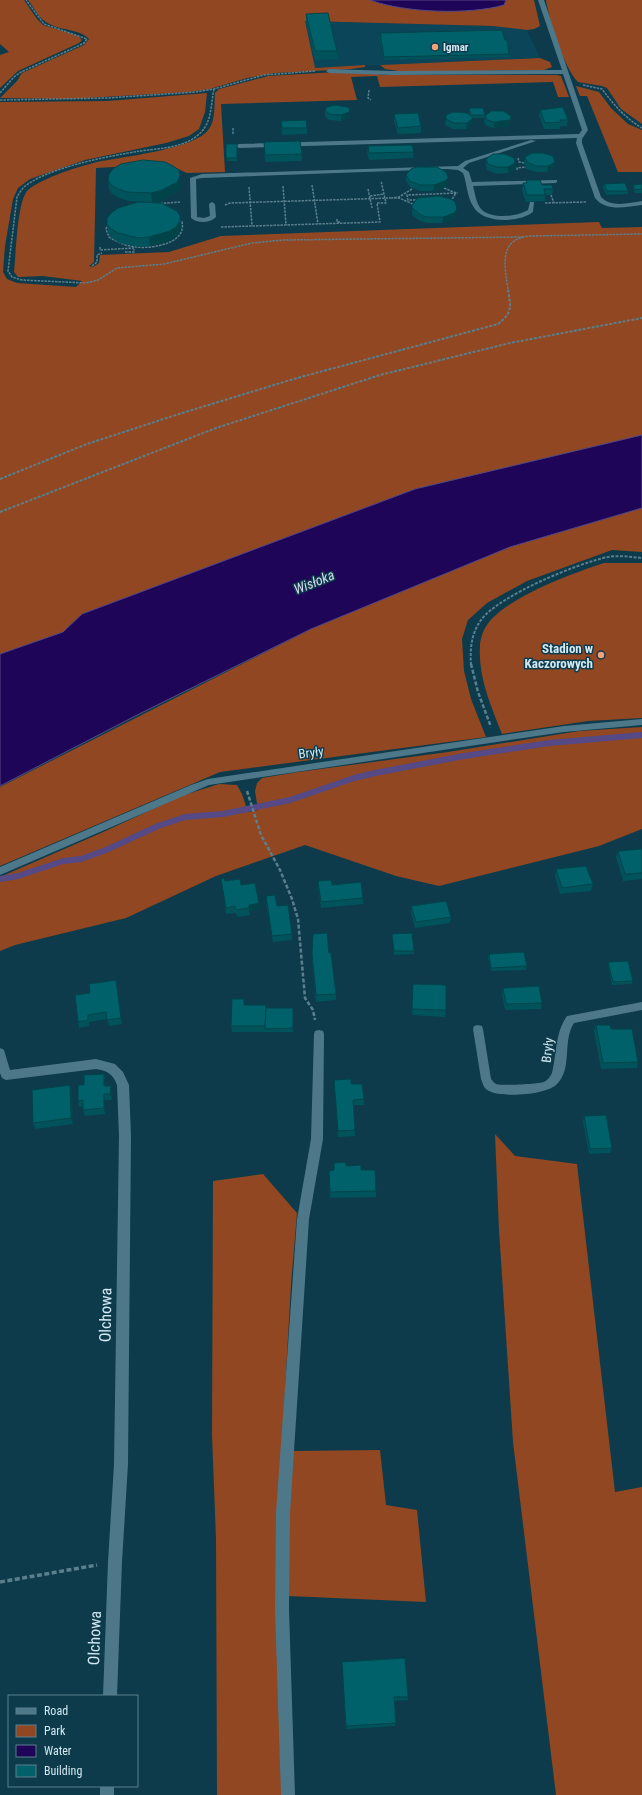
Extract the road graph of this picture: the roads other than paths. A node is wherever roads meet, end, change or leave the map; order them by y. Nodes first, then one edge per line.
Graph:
1 (541, 0) edge
2 (329, 70) road end
3 (566, 72) junction
4 (580, 136) junction
5 (545, 137) junction
6 (239, 146) edge
7 (459, 168) junction
8 (555, 181) dead end
9 (470, 184) junction
10 (532, 203) edge
11 (642, 203) edge
12 (212, 204) dead end
13 (642, 722) edge
14 (0, 871) edge
15 (642, 1006) edge
16 (478, 1029) dead end
17 (319, 1034) road end
18 (0, 1053) edge
19 (3, 1076) edge
20 (110, 1695) edge
21 (288, 1795) edge

1 - 3 street
2 - 3 street
3 - 4 street
4 - 5 street
4 - 11 street
5 - 6 street
5 - 7 street
7 - 9 street
7 - 12 street
8 - 9 street
9 - 10 street
13 - 14 street, Bryły
15 - 16 street, Bryły
17 - 21 street
18 - 19 street, Olchowa
19 - 20 street, Olchowa

